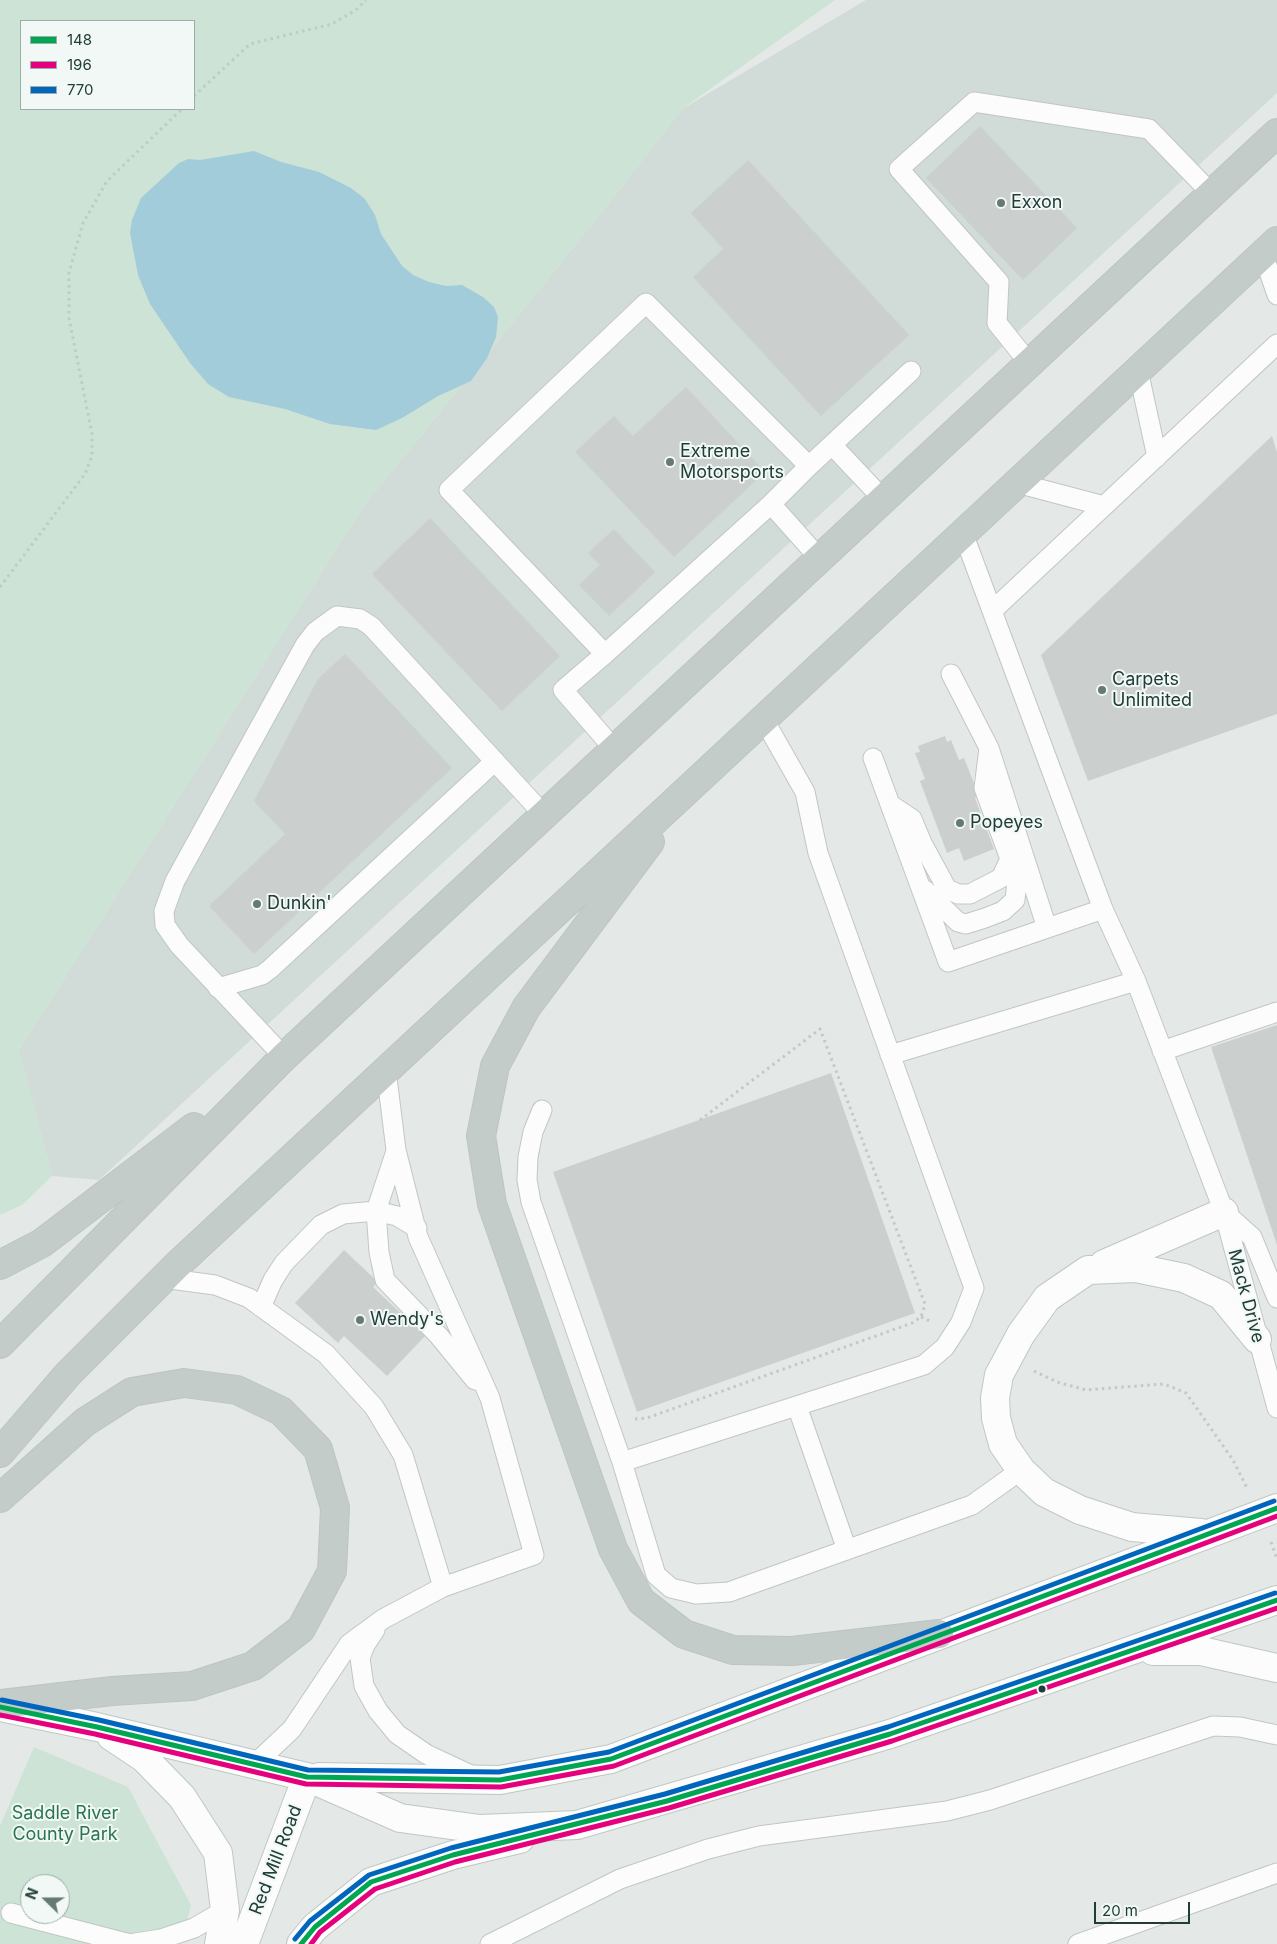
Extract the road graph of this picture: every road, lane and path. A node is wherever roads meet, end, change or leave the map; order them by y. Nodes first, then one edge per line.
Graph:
1 (366, 0) edge
2 (195, 95) edge
3 (181, 110) edge
4 (1277, 133) edge
5 (1212, 194) junction
6 (1270, 248) edge
7 (1277, 295) edge
8 (1277, 344) edge
9 (1029, 363) junction
10 (1138, 370) junction
11 (911, 371) dead end
12 (832, 445) junction
13 (1157, 457) junction
14 (809, 466) junction
15 (1017, 483) junction
16 (883, 499) junction
17 (771, 504) junction
18 (1104, 506) junction
19 (963, 533) junction
20 (820, 558) junction
21 (0, 587) edge
22 (993, 610) junction
23 (605, 654) junction
24 (951, 674) dead end
25 (763, 718) junction
26 (988, 748) junction
27 (614, 750) junction
28 (873, 758) dead end
29 (496, 761) junction
30 (696, 780) junction
31 (891, 805) junction
32 (544, 815) junction
33 (1010, 859) junction
34 (919, 883) junction
35 (1103, 909) junction
36 (1047, 928) junction
37 (1136, 981) junction
38 (218, 988) junction
39 (1277, 1012) edge
40 (1162, 1051) junction
41 (890, 1055) junction
42 (284, 1057) junction
43 (386, 1070) junction
44 (542, 1110) dead end
45 (700, 1120) dead end
46 (396, 1150) junction
47 (376, 1211) junction
48 (1224, 1212) junction
49 (417, 1228) junction
50 (0, 1265) edge
51 (1088, 1270) junction
52 (163, 1278) junction
53 (1277, 1298) edge
54 (261, 1307) junction
55 (921, 1317) junction
56 (955, 1331) junction
57 (1257, 1339) junction
58 (0, 1344) edge
59 (1009, 1358) junction
60 (490, 1398) junction
61 (797, 1406) junction
62 (1277, 1408) edge
63 (629, 1416) dead end
64 (0, 1453) edge
65 (622, 1462) junction
66 (1021, 1470) junction
67 (0, 1498) edge
68 (1268, 1511) edge
69 (1208, 1534) junction
70 (846, 1550) junction
71 (1277, 1559) edge
72 (443, 1587) junction
73 (1277, 1600) edge
74 (383, 1619) junction
75 (939, 1634) junction
76 (1131, 1651) junction
77 (1277, 1668) edge
78 (0, 1705) edge
79 (97, 1727) junction
80 (1277, 1736) edge
81 (255, 1764) junction
82 (307, 1777) junction
83 (481, 1780) junction
84 (577, 1825) junction
85 (1277, 1873) edge
86 (225, 1910) junction
87 (11, 1913) dead end
88 (130, 1944) edge
89 (220, 1944) edge
90 (244, 1944) edge
91 (302, 1944) edge
92 (490, 1944) edge
93 (1078, 1944) edge

1 - 2 path
3 - 21 path
4 - 5 highway
5 - 9 highway
5 - 9 lane
6 - 7 lane
6 - 10 highway
8 - 13 lane
9 - 16 highway
10 - 13 lane
10 - 15 highway
11 - 12 lane
12 - 14 lane
12 - 16 lane
13 - 18 lane
14 - 17 lane
14 - 23 lane
15 - 18 lane
15 - 19 highway
16 - 20 highway
17 - 20 lane
17 - 23 lane
18 - 22 lane
19 - 22 lane, Mack Drive
19 - 25 highway
20 - 27 highway
22 - 35 lane, Mack Drive
23 - 27 lane
24 - 26 lane
25 - 30 highway
25 - 41 lane
26 - 33 lane
26 - 36 lane
27 - 32 highway
28 - 31 lane
29 - 32 lane
29 - 38 lane
29 - 38 lane
30 - 43 highway
30 - 75 highway
31 - 33 lane
31 - 34 lane
32 - 42 highway
33 - 34 lane
34 - 36 lane
35 - 36 lane
35 - 37 lane, Mack Drive
37 - 40 lane, Mack Drive
37 - 41 lane
38 - 42 lane
39 - 40 lane
40 - 48 lane, Mack Drive
41 - 56 lane
42 - 50 highway
42 - 58 highway
43 - 46 lane
43 - 52 highway
44 - 65 lane
45 - 55 path
46 - 47 lane
46 - 49 lane
47 - 49 lane
47 - 54 lane
47 - 60 lane
48 - 51 main road
48 - 53 lane
48 - 57 lane, Mack Drive
49 - 60 lane
51 - 57 main road
51 - 59 main road
52 - 54 lane
52 - 64 highway
54 - 72 lane
55 - 56 path
55 - 63 path
56 - 61 lane
57 - 62 lane, Mack Drive
59 - 66 main road
59 - 68 path
60 - 72 lane
61 - 65 lane
61 - 70 lane
65 - 70 lane
66 - 69 main road
66 - 70 lane
67 - 78 highway
68 - 69 main road
68 - 71 path
69 - 75 main road
72 - 74 lane
73 - 76 main road
74 - 81 lane
74 - 83 lane
75 - 83 main road
76 - 77 main road
76 - 84 main road
78 - 79 main road
79 - 81 main road
79 - 86 main road
80 - 92 lane
81 - 82 main road
82 - 83 main road
82 - 84 main road
82 - 90 main road, Red Mill Road
84 - 91 main road
85 - 93 lane
86 - 88 lane
86 - 89 main road
87 - 88 lane

